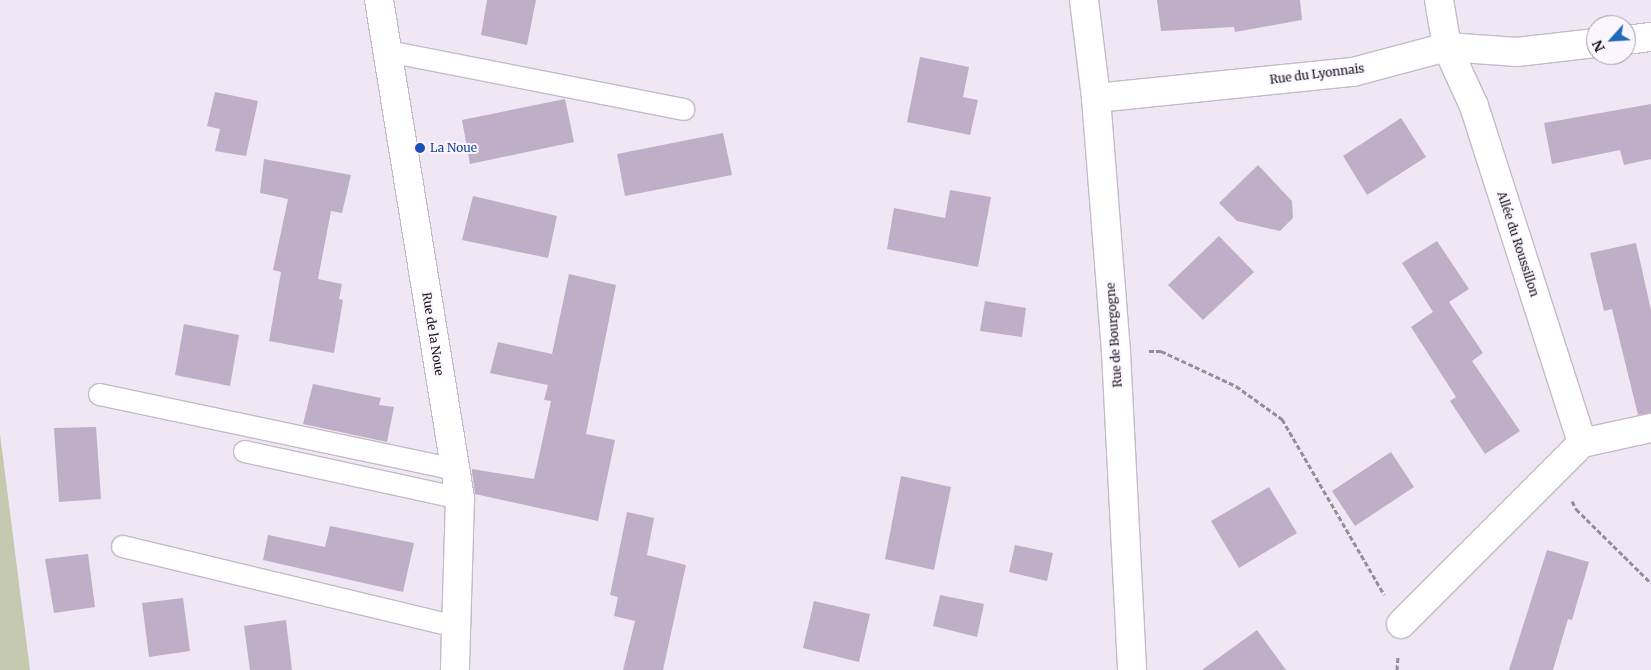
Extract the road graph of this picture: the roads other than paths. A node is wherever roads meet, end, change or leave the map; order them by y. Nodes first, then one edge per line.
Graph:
1 (380, 0) edge
2 (1084, 0) edge
3 (1439, 0) edge
4 (1651, 37) edge
5 (1636, 39) edge
6 (1586, 44) edge
7 (1447, 47) junction
8 (388, 51) junction
9 (1096, 98) junction
10 (683, 109) dead end
11 (99, 394) dead end
12 (1651, 428) edge
13 (1582, 443) junction
14 (244, 451) dead end
15 (455, 469) junction
16 (460, 498) junction
17 (122, 546) dead end
18 (1401, 624) road end
19 (456, 626) junction
20 (455, 670) edge
21 (1132, 670) edge

1 - 8 street, Rue de la Noue
2 - 9 street, Rue de Bourgogne
3 - 7 street, Allée du Roussillon
4 - 5 street
6 - 7 street, Rue du Lyonnais
7 - 9 street, Rue du Lyonnais
7 - 13 street, Allée du Roussillon
8 - 10 lane
8 - 15 street, Rue de la Noue
9 - 21 street, Rue de Bourgogne
11 - 15 lane
12 - 13 street
13 - 18 street
14 - 16 lane
15 - 16 street, Rue de la Noue
16 - 19 street, Rue de la Noue
17 - 19 lane
19 - 20 street, Rue de la Noue

